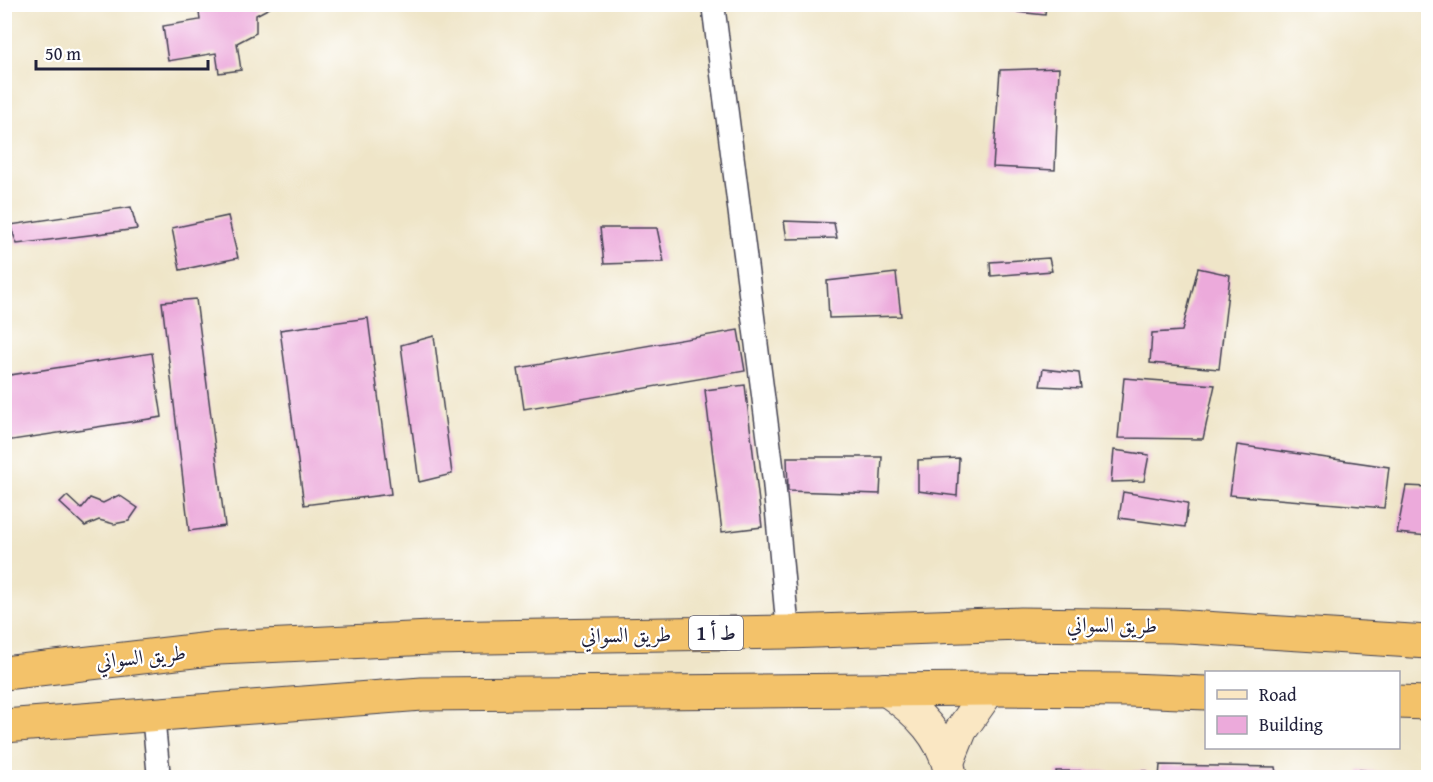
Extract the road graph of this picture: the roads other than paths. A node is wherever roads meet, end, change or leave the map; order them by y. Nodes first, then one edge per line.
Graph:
1 (713, 4) edge
2 (788, 632) junction
3 (1428, 642) edge
4 (4, 673) edge
5 (885, 689) junction
6 (990, 689) junction
7 (1205, 693) edge
8 (1400, 702) edge
9 (1428, 703) edge
10 (153, 714) junction
11 (4, 726) edge
12 (950, 770) edge
13 (159, 777) edge

1 - 2 street
2 - 3 highway, طريق السواني / ط أ 1
2 - 4 highway, طريق السواني / ط أ 1
5 - 6 highway
5 - 10 highway
5 - 12 street
6 - 7 highway
6 - 12 street
8 - 9 highway
10 - 11 highway
10 - 13 street

